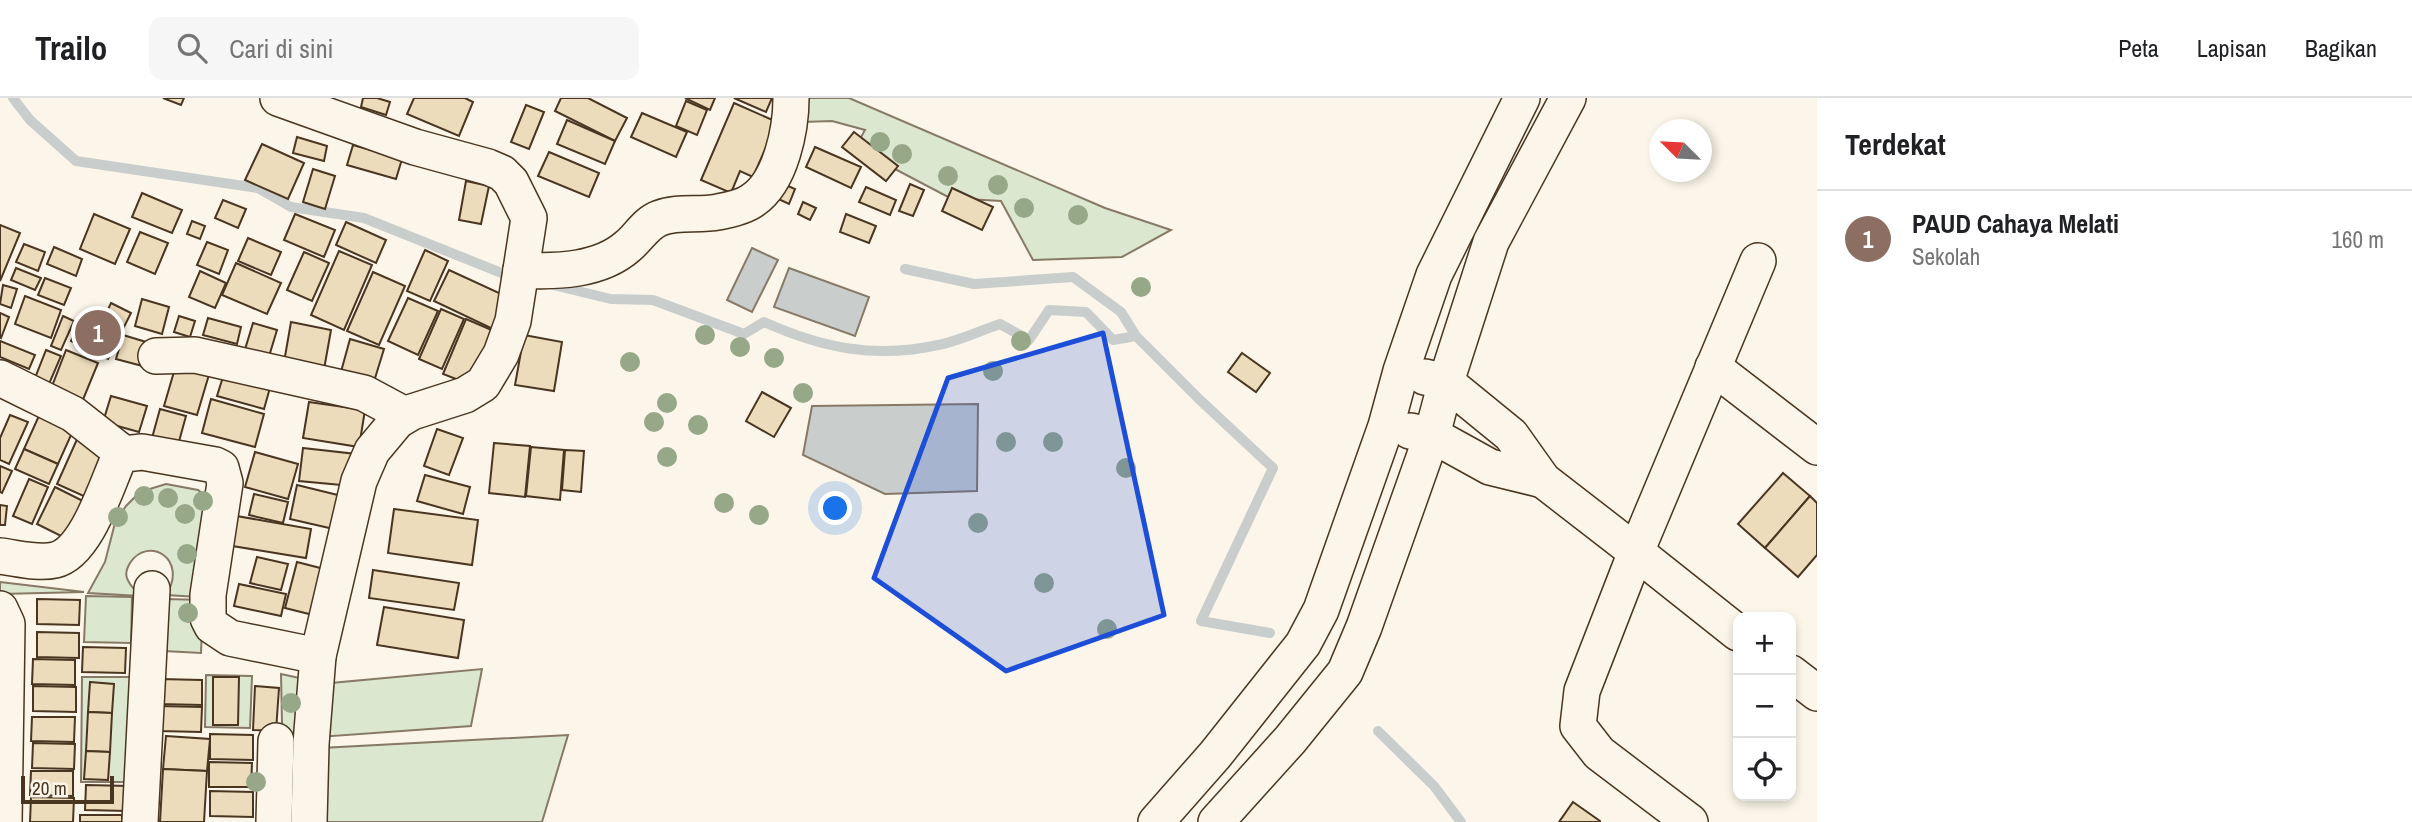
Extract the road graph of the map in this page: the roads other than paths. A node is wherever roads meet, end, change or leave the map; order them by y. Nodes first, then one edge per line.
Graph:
1 (278, 98) edge
2 (791, 98) edge
3 (1522, 98) edge
4 (1568, 98) edge
5 (1758, 261) dead end
6 (521, 273) junction
7 (156, 356) dead end
8 (1713, 367) junction
9 (1401, 371) junction
10 (0, 378) edge
11 (1446, 382) junction
12 (405, 415) junction
13 (1386, 426) junction
14 (1433, 435) junction
15 (1817, 447) edge
16 (124, 454) junction
17 (1543, 480) junction
18 (1636, 552) junction
19 (0, 556) edge
20 (152, 589) dead end
21 (0, 609) edge
22 (1321, 610) junction
23 (1364, 627) junction
24 (1733, 629) edge
25 (318, 656) junction
26 (1794, 675) edge
27 (1817, 693) edge
28 (275, 741) dead end
29 (4, 822) edge
30 (140, 822) edge
31 (274, 822) edge
32 (309, 822) edge
33 (1156, 822) edge
34 (1216, 822) edge
35 (1690, 822) edge

1 - 6 street
2 - 6 street
3 - 9 street
4 - 11 street
5 - 8 street
6 - 12 street
7 - 12 street
8 - 15 street
8 - 18 street
9 - 11 street
9 - 13 street
10 - 16 street
11 - 14 street
11 - 17 street
12 - 25 street
13 - 14 street
13 - 22 street
14 - 17 street
14 - 23 street
16 - 19 street
16 - 25 street
17 - 18 street
18 - 24 street
18 - 35 street
20 - 30 street
21 - 29 street
22 - 23 street
22 - 33 street
23 - 34 street
25 - 32 street
26 - 27 street
28 - 31 street

